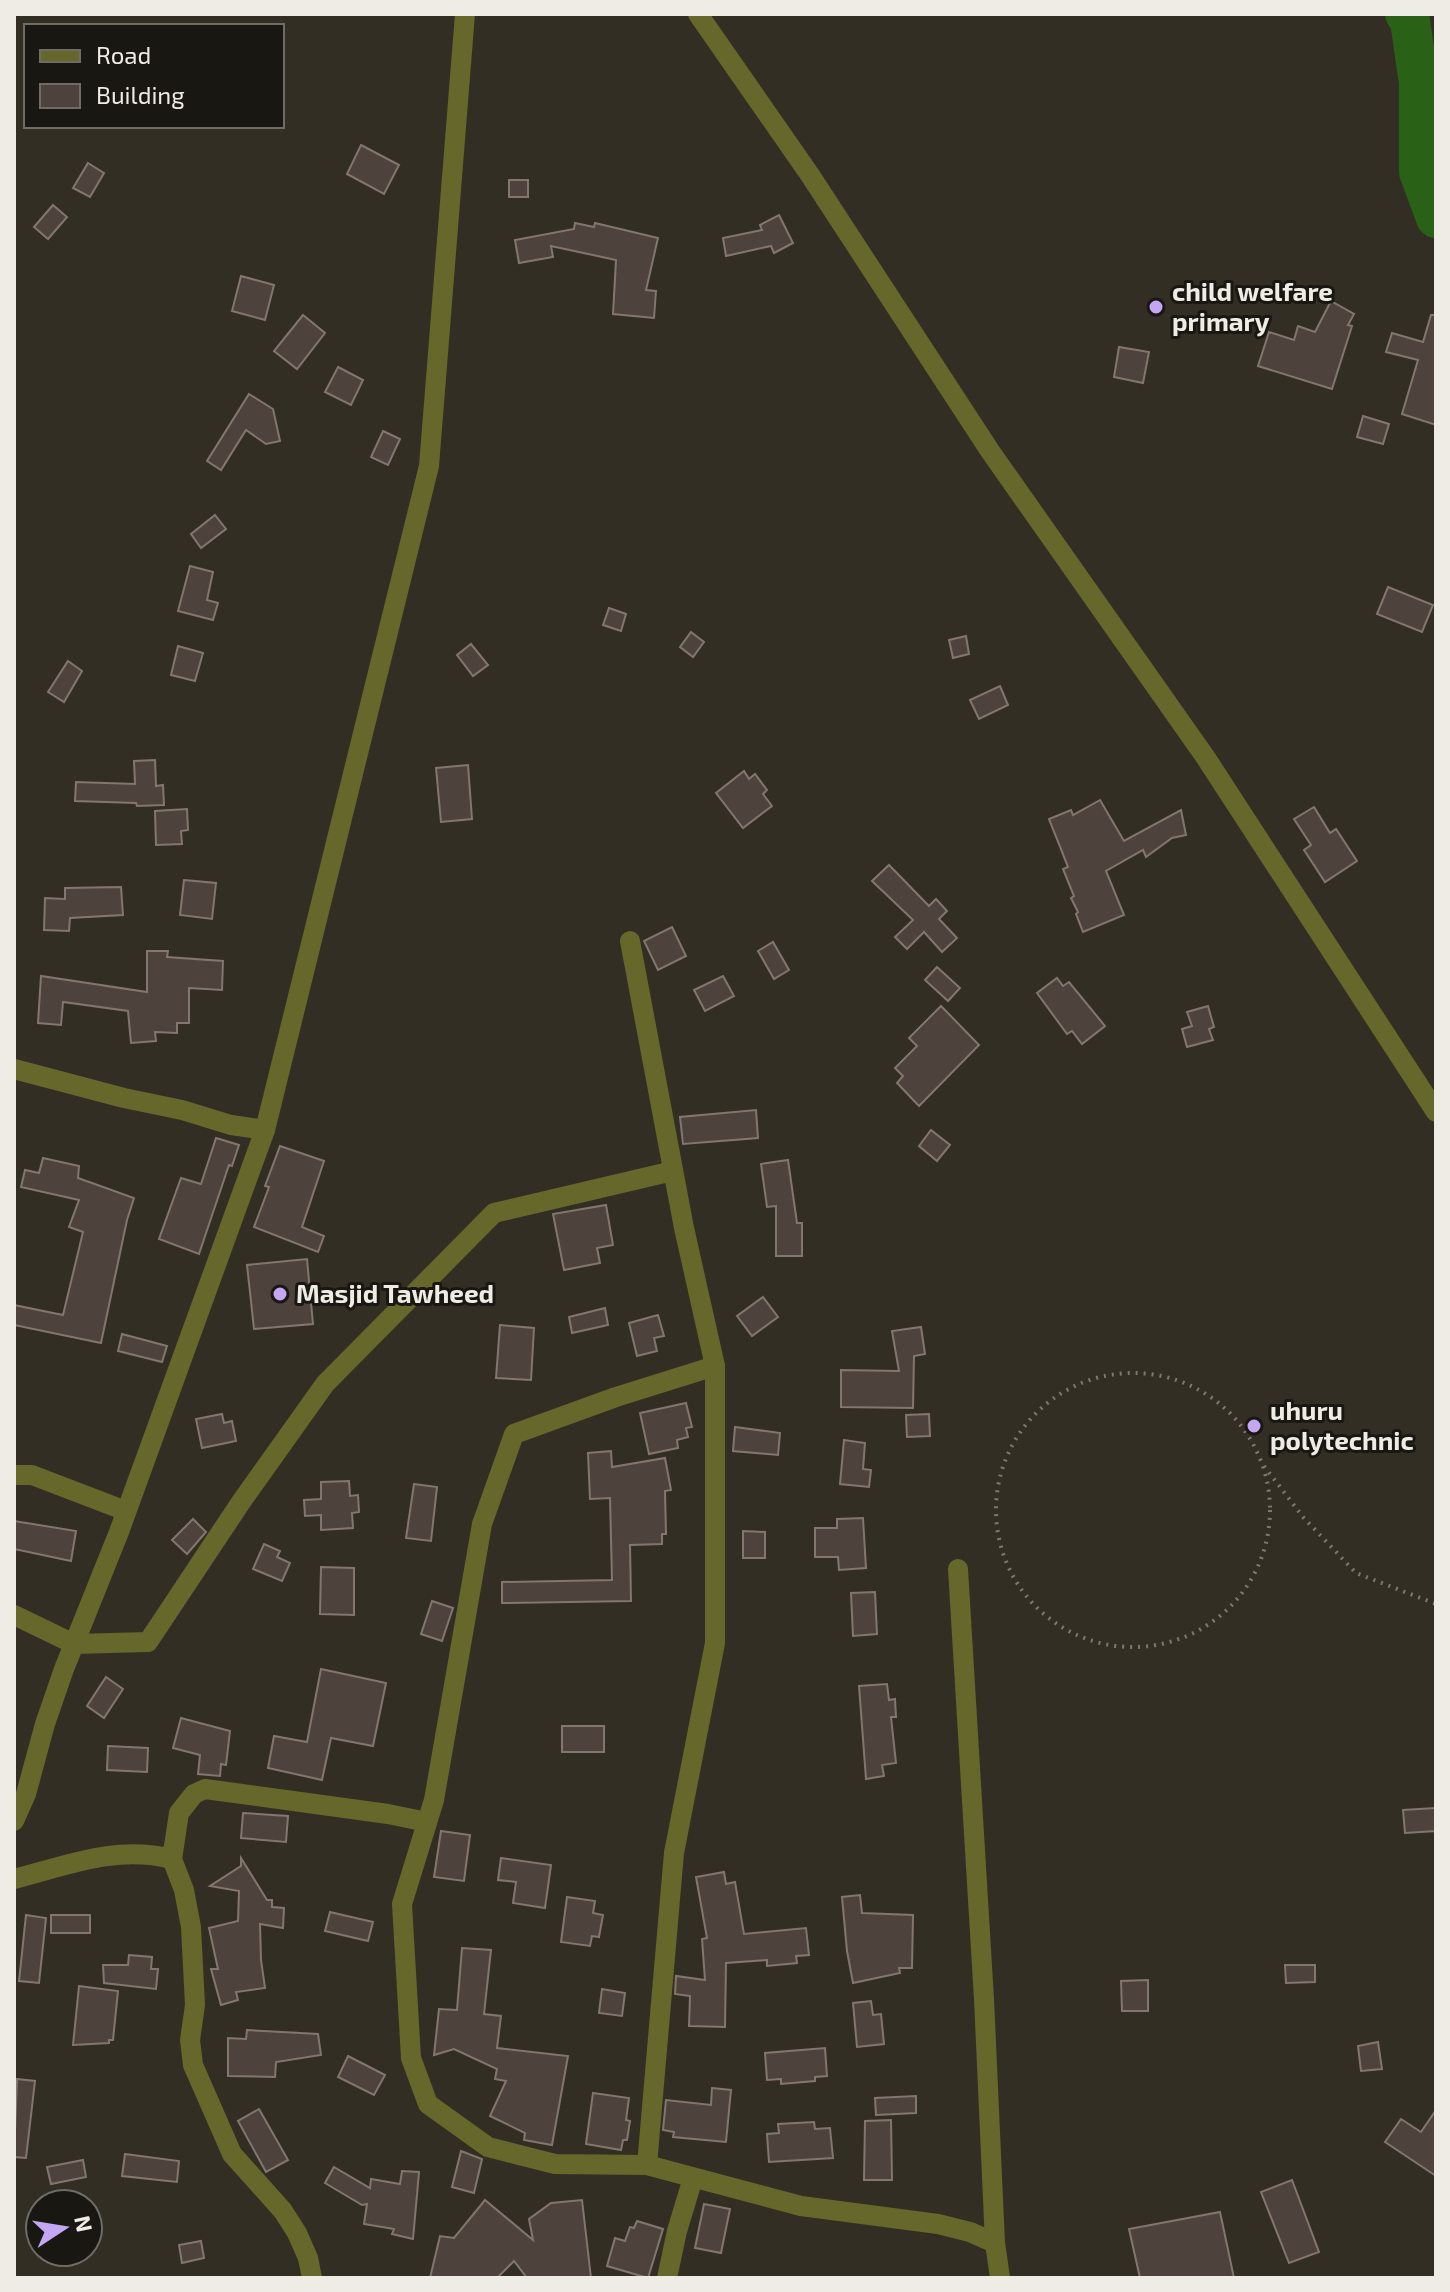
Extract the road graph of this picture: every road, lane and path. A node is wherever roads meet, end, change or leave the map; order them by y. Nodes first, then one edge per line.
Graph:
1 (465, 14) edge
2 (698, 14) edge
3 (630, 941) dead end
4 (14, 1069) edge
5 (1436, 1112) edge
6 (265, 1130) junction
7 (673, 1171) junction
8 (715, 1366) junction
9 (1263, 1464) junction
10 (14, 1475) edge
11 (126, 1511) junction
12 (958, 1569) dead end
13 (1436, 1604) edge
14 (14, 1615) edge
15 (74, 1644) junction
16 (14, 1821) edge
17 (427, 1822) junction
18 (172, 1859) junction
19 (14, 1879) edge
20 (647, 2165) junction
21 (693, 2178) junction
22 (995, 2243) junction
23 (312, 2278) edge
24 (667, 2278) edge
25 (1000, 2278) edge

1 - 6 street
2 - 5 street
3 - 7 street
4 - 6 street
6 - 11 street
7 - 8 street
7 - 15 street
8 - 17 street
8 - 20 street
9 - 9 path
9 - 13 path
10 - 11 street
11 - 15 street
12 - 22 street
14 - 15 street
15 - 16 street
17 - 18 street
17 - 20 street
18 - 19 street
18 - 23 street
20 - 21 street
21 - 22 street
21 - 24 street
22 - 25 street

